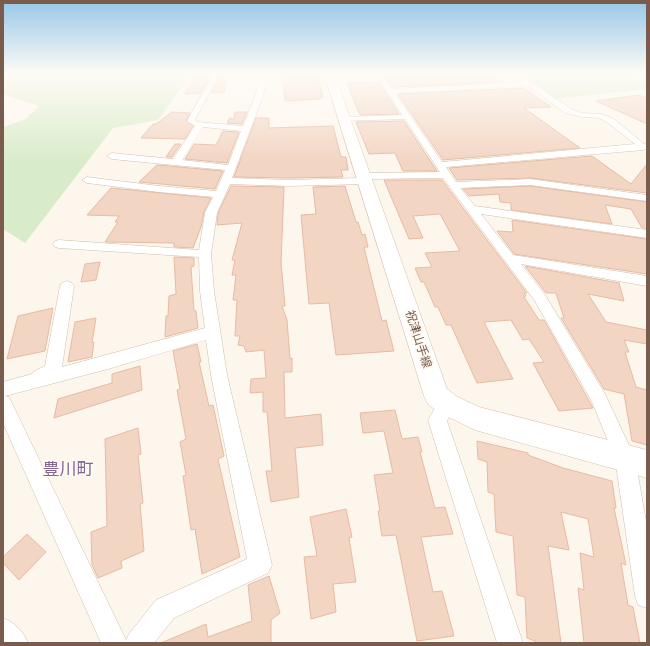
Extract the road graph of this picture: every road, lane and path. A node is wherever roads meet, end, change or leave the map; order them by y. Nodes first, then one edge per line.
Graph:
1 (201, 103) edge
2 (256, 103) edge
3 (338, 103) edge
4 (397, 103) edge
5 (556, 103) edge
6 (407, 117) junction
7 (343, 119) junction
8 (201, 124) junction
9 (245, 129) junction
10 (645, 146) edge
11 (112, 156) dead end
12 (174, 163) junction
13 (440, 165) junction
14 (447, 175) junction
15 (364, 178) junction
16 (87, 180) dead end
17 (226, 181) junction
18 (453, 185) junction
19 (647, 198) edge
20 (471, 208) junction
21 (647, 234) edge
22 (59, 244) dead end
23 (205, 254) junction
24 (509, 258) junction
25 (647, 281) edge
26 (67, 286) dead end
27 (213, 332) junction
28 (27, 383) junction
29 (3, 389) edge
30 (3, 403) edge
31 (447, 404) junction
32 (625, 458) junction
33 (647, 464) edge
34 (647, 596) edge
35 (3, 631) edge
36 (15, 643) edge
37 (114, 643) edge
38 (138, 643) edge
39 (510, 643) edge

1 - 8 street
2 - 9 street
3 - 7 street, 祝津山手線
4 - 6 street
5 - 10 street
6 - 7 street
6 - 13 street
7 - 15 street, 祝津山手線
8 - 9 street
8 - 12 street
9 - 17 street
10 - 13 street
11 - 12 street
12 - 17 street
13 - 14 street
14 - 15 street
14 - 18 street
15 - 17 street
15 - 31 street, 祝津山手線
16 - 17 street
17 - 23 street
18 - 19 street
18 - 20 street
20 - 21 street
20 - 24 street
22 - 23 street
23 - 27 street
24 - 25 street
24 - 32 street
26 - 28 street
27 - 28 street
27 - 38 street
28 - 29 street
30 - 37 street
31 - 32 street, 祝津山手線
31 - 39 street
32 - 33 street, 祝津山手線
32 - 34 street
35 - 36 street

